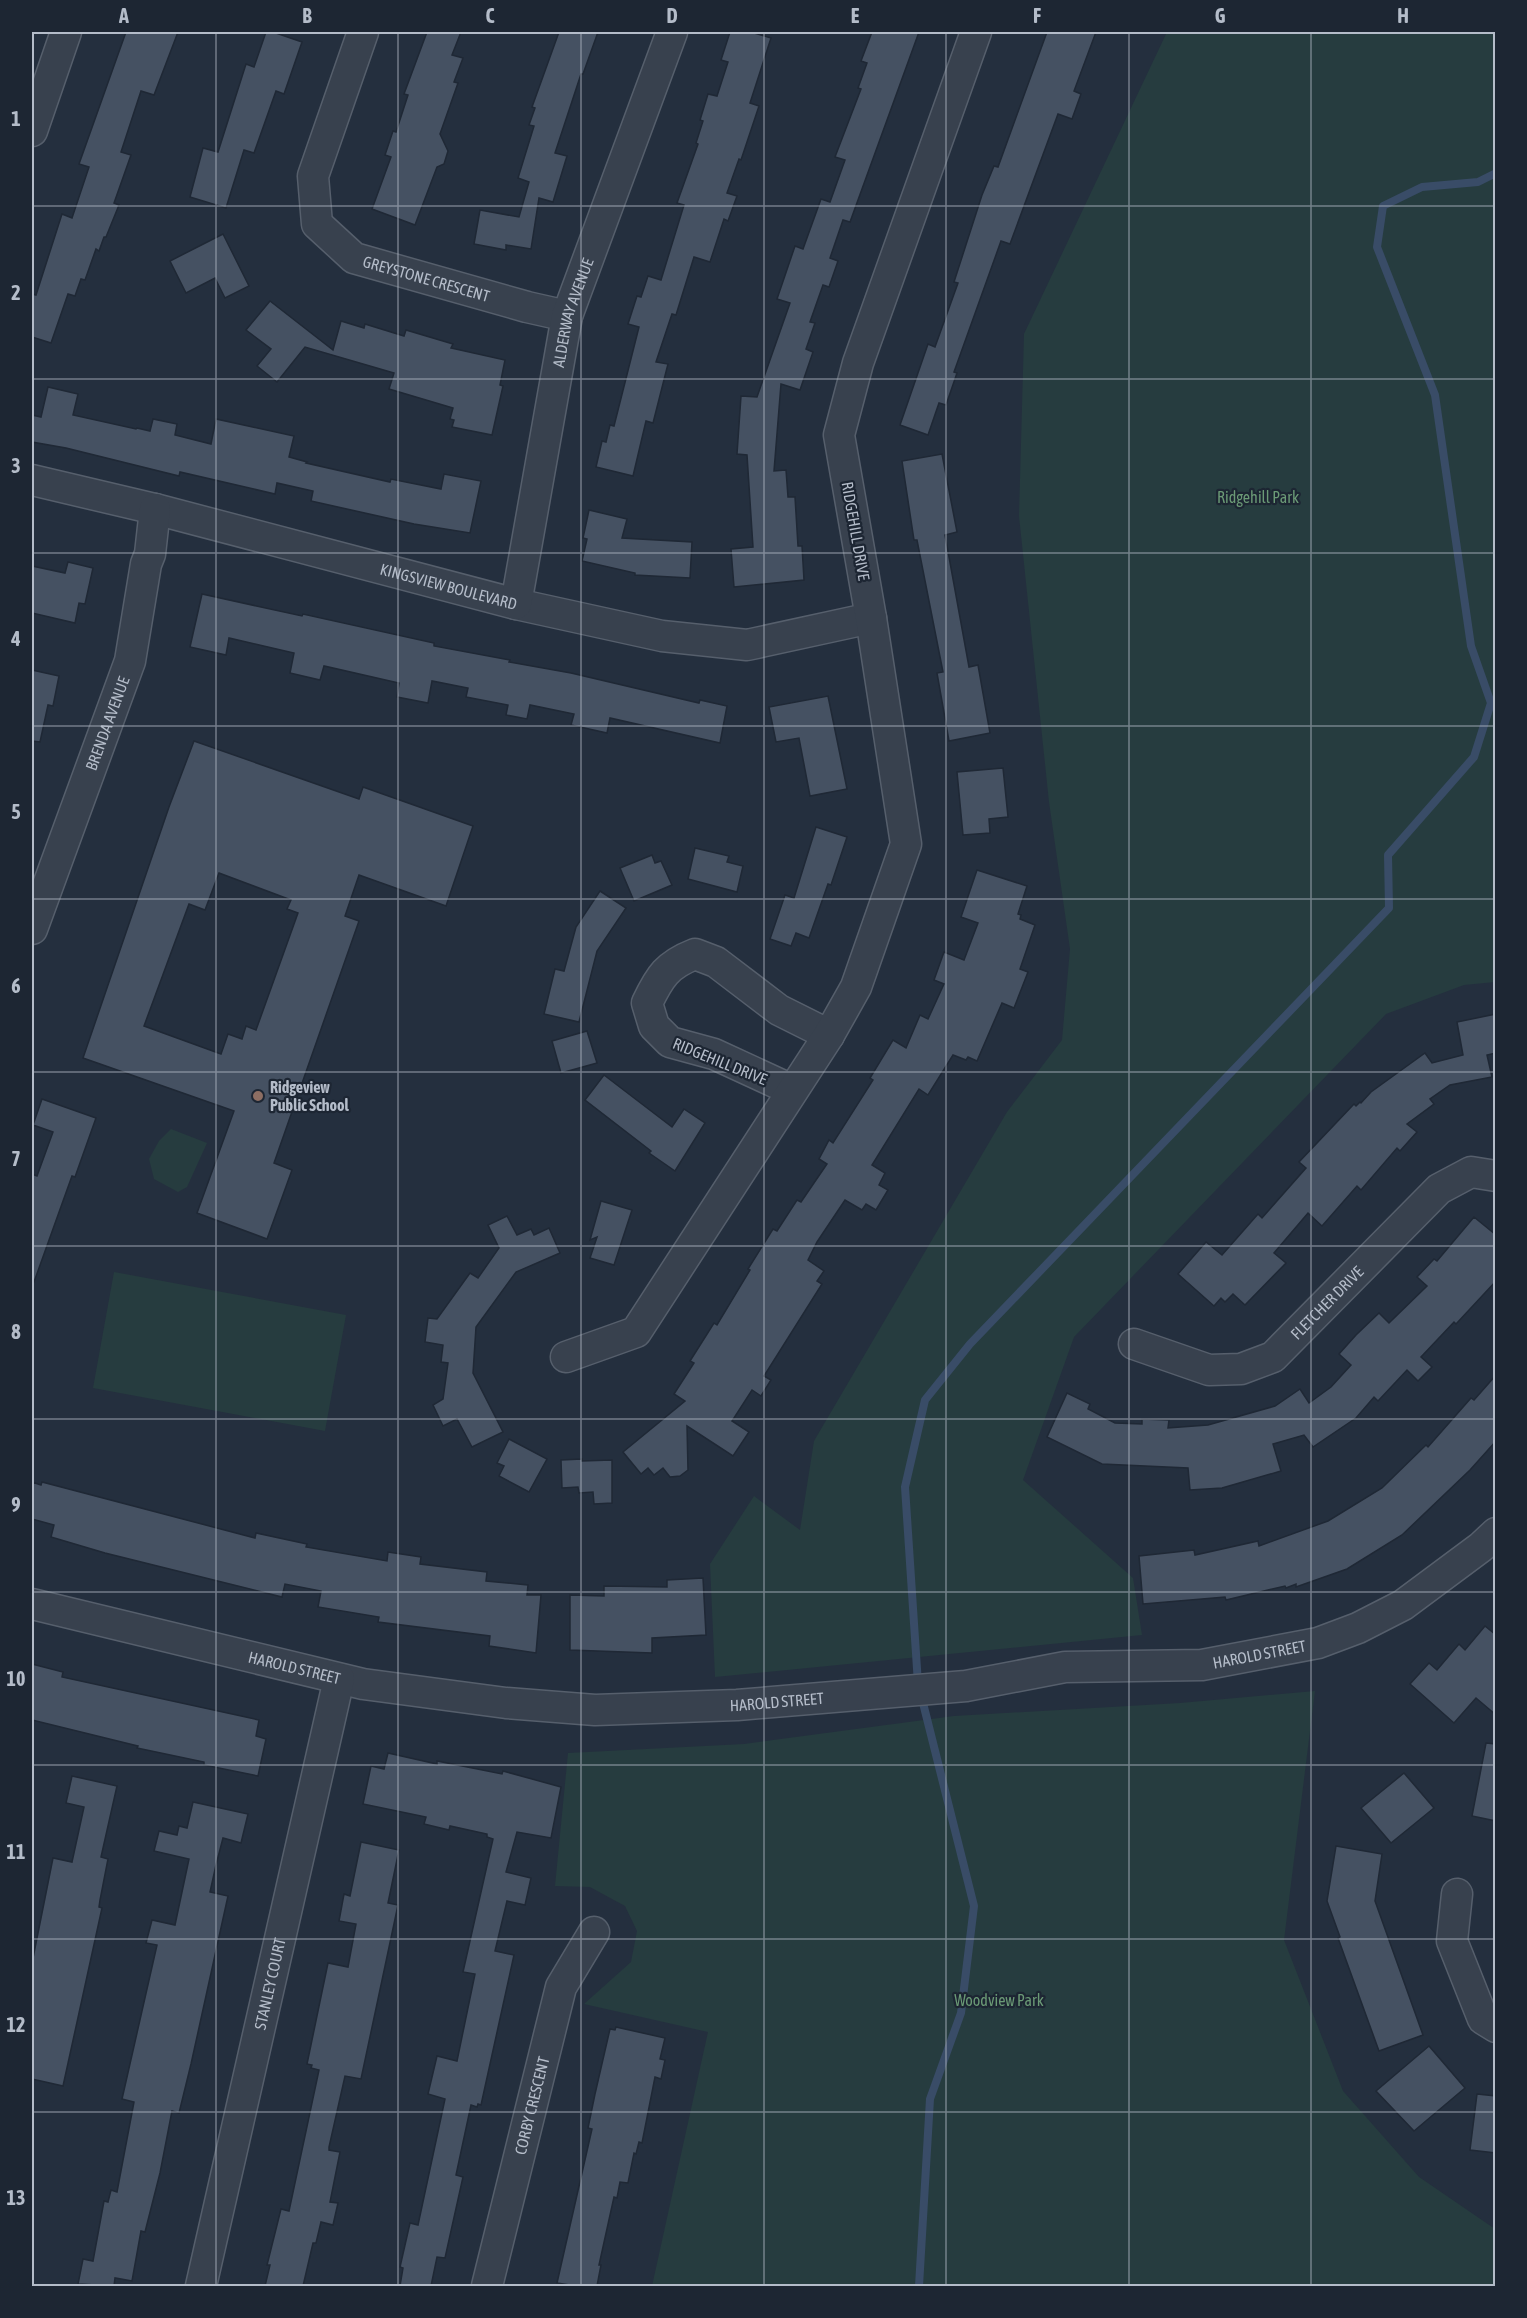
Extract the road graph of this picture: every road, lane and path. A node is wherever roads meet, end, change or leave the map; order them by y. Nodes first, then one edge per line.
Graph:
1 (66, 32) edge
2 (363, 32) edge
3 (672, 32) edge
4 (976, 32) edge
5 (32, 131) edge
6 (567, 316) junction
7 (32, 480) edge
8 (155, 509) junction
9 (516, 604) junction
10 (871, 618) junction
11 (32, 929) edge
12 (829, 1035) junction
13 (792, 1090) junction
14 (1496, 1176) edge
15 (1134, 1344) dead end
16 (566, 1357) dead end
17 (1496, 1533) edge
18 (32, 1604) edge
19 (339, 1679) junction
20 (1457, 1894) dead end
21 (594, 1932) dead end
22 (1496, 2027) edge
23 (201, 2286) edge
24 (487, 2286) edge

1 - 5 street
2 - 6 street, GREYSTONE CRESCENT
3 - 6 street, ALDERWAY AVENUE
4 - 10 street, RIDGEHILL DRIVE
6 - 9 street, ALDERWAY AVENUE
7 - 8 street, KINGSVIEW BOULEVARD
8 - 9 street, KINGSVIEW BOULEVARD
8 - 11 street, BRENDA AVENUE
9 - 10 street, KINGSVIEW BOULEVARD
10 - 12 street, RIDGEHILL DRIVE
12 - 13 street, RIDGEHILL DRIVE
12 - 13 street, RIDGEHILL DRIVE
13 - 16 street, RIDGEHILL DRIVE
14 - 15 street, FLETCHER DRIVE
17 - 19 street, HAROLD STREET
18 - 19 street, HAROLD STREET
19 - 23 street, STANLEY COURT
20 - 22 street
21 - 24 street, CORBY CRESCENT

